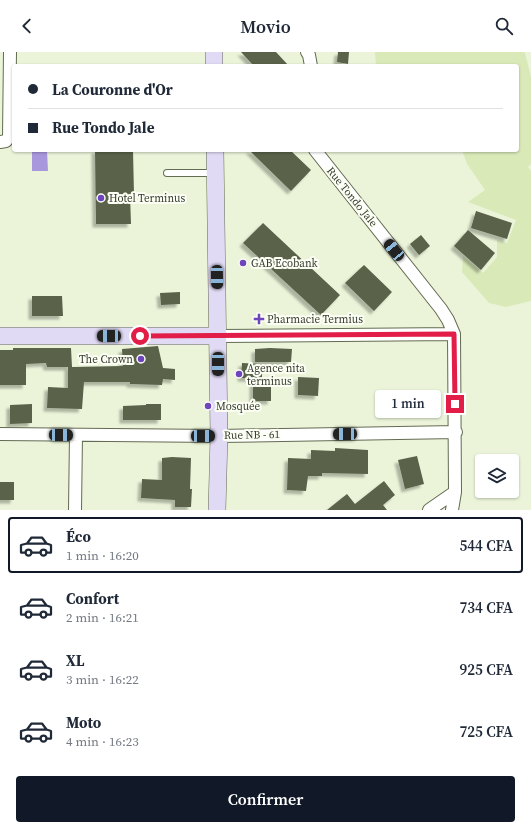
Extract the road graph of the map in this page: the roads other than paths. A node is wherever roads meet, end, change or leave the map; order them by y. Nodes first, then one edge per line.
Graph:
1 (10, 52) edge
2 (214, 52) edge
3 (307, 52) edge
4 (214, 64) edge
5 (311, 64) edge
6 (3, 142) edge
7 (216, 152) edge
8 (317, 152) edge
9 (167, 173) dead end
10 (216, 173) junction
11 (454, 334) junction
12 (0, 336) edge
13 (218, 336) junction
14 (456, 432) junction
15 (0, 434) edge
16 (76, 435) junction
17 (218, 436) junction
18 (455, 492) junction
19 (75, 510) edge
20 (217, 510) edge
21 (430, 510) edge
22 (452, 510) edge

1 - 6 street
2 - 4 street
3 - 5 street
7 - 10 street
8 - 11 street, Rue Tondo Jale
9 - 10 lane
10 - 13 street
11 - 13 street
11 - 14 street, Rue Tondo Jale
12 - 13 street
13 - 17 street
14 - 17 street, Rue NB - 61
14 - 18 street, Rue Tondo Jale
15 - 16 street, Rue NB - 61
16 - 17 street, Rue NB - 61
16 - 19 street
17 - 20 street
18 - 21 street
18 - 22 street, Rue Tondo Jale

